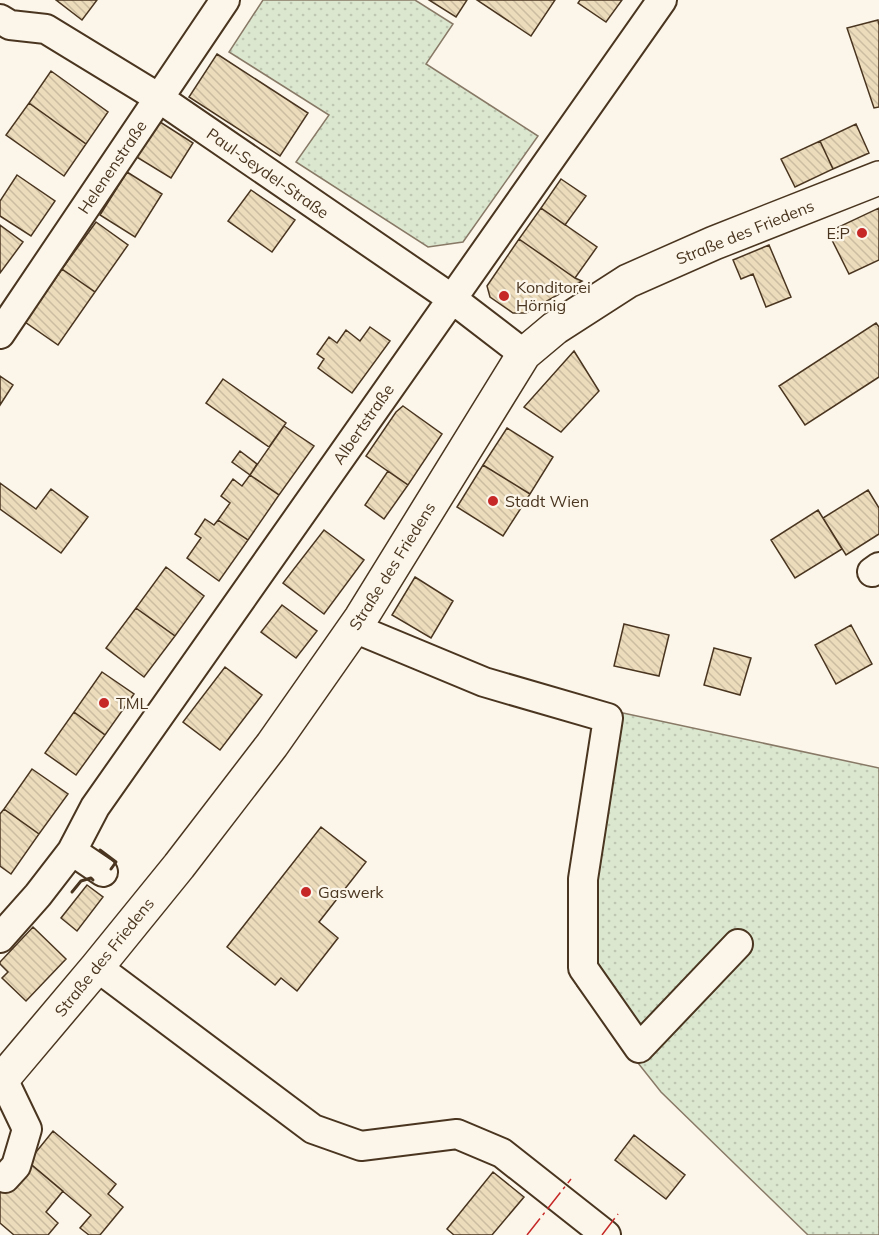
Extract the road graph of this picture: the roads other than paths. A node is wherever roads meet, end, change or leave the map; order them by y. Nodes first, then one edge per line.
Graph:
1 (225, 0) edge
2 (662, 0) edge
3 (0, 19) edge
4 (159, 98) junction
5 (879, 178) edge
6 (451, 298) junction
7 (0, 334) edge
8 (524, 354) junction
9 (354, 628) junction
10 (72, 851) junction
11 (103, 872) dead end
12 (0, 938) edge
13 (738, 944) dead end
14 (97, 967) junction
15 (1, 1080) edge
16 (5, 1178) dead end
17 (606, 1235) edge

1 - 4 street, Helenenstraße
2 - 6 street, Albertstraße
3 - 4 street, Paul-Seydel-Straße
4 - 6 street, Paul-Seydel-Straße
4 - 7 street, Helenenstraße
5 - 8 main road, Straße des Friedens
6 - 8 street, Paul-Seydel-Straße
6 - 10 street, Albertstraße
8 - 9 main road, Straße des Friedens
9 - 13 street
9 - 14 main road, Straße des Friedens
10 - 11 street
10 - 12 street, Albertstraße
14 - 15 main road, Straße des Friedens
14 - 17 street
15 - 16 street

